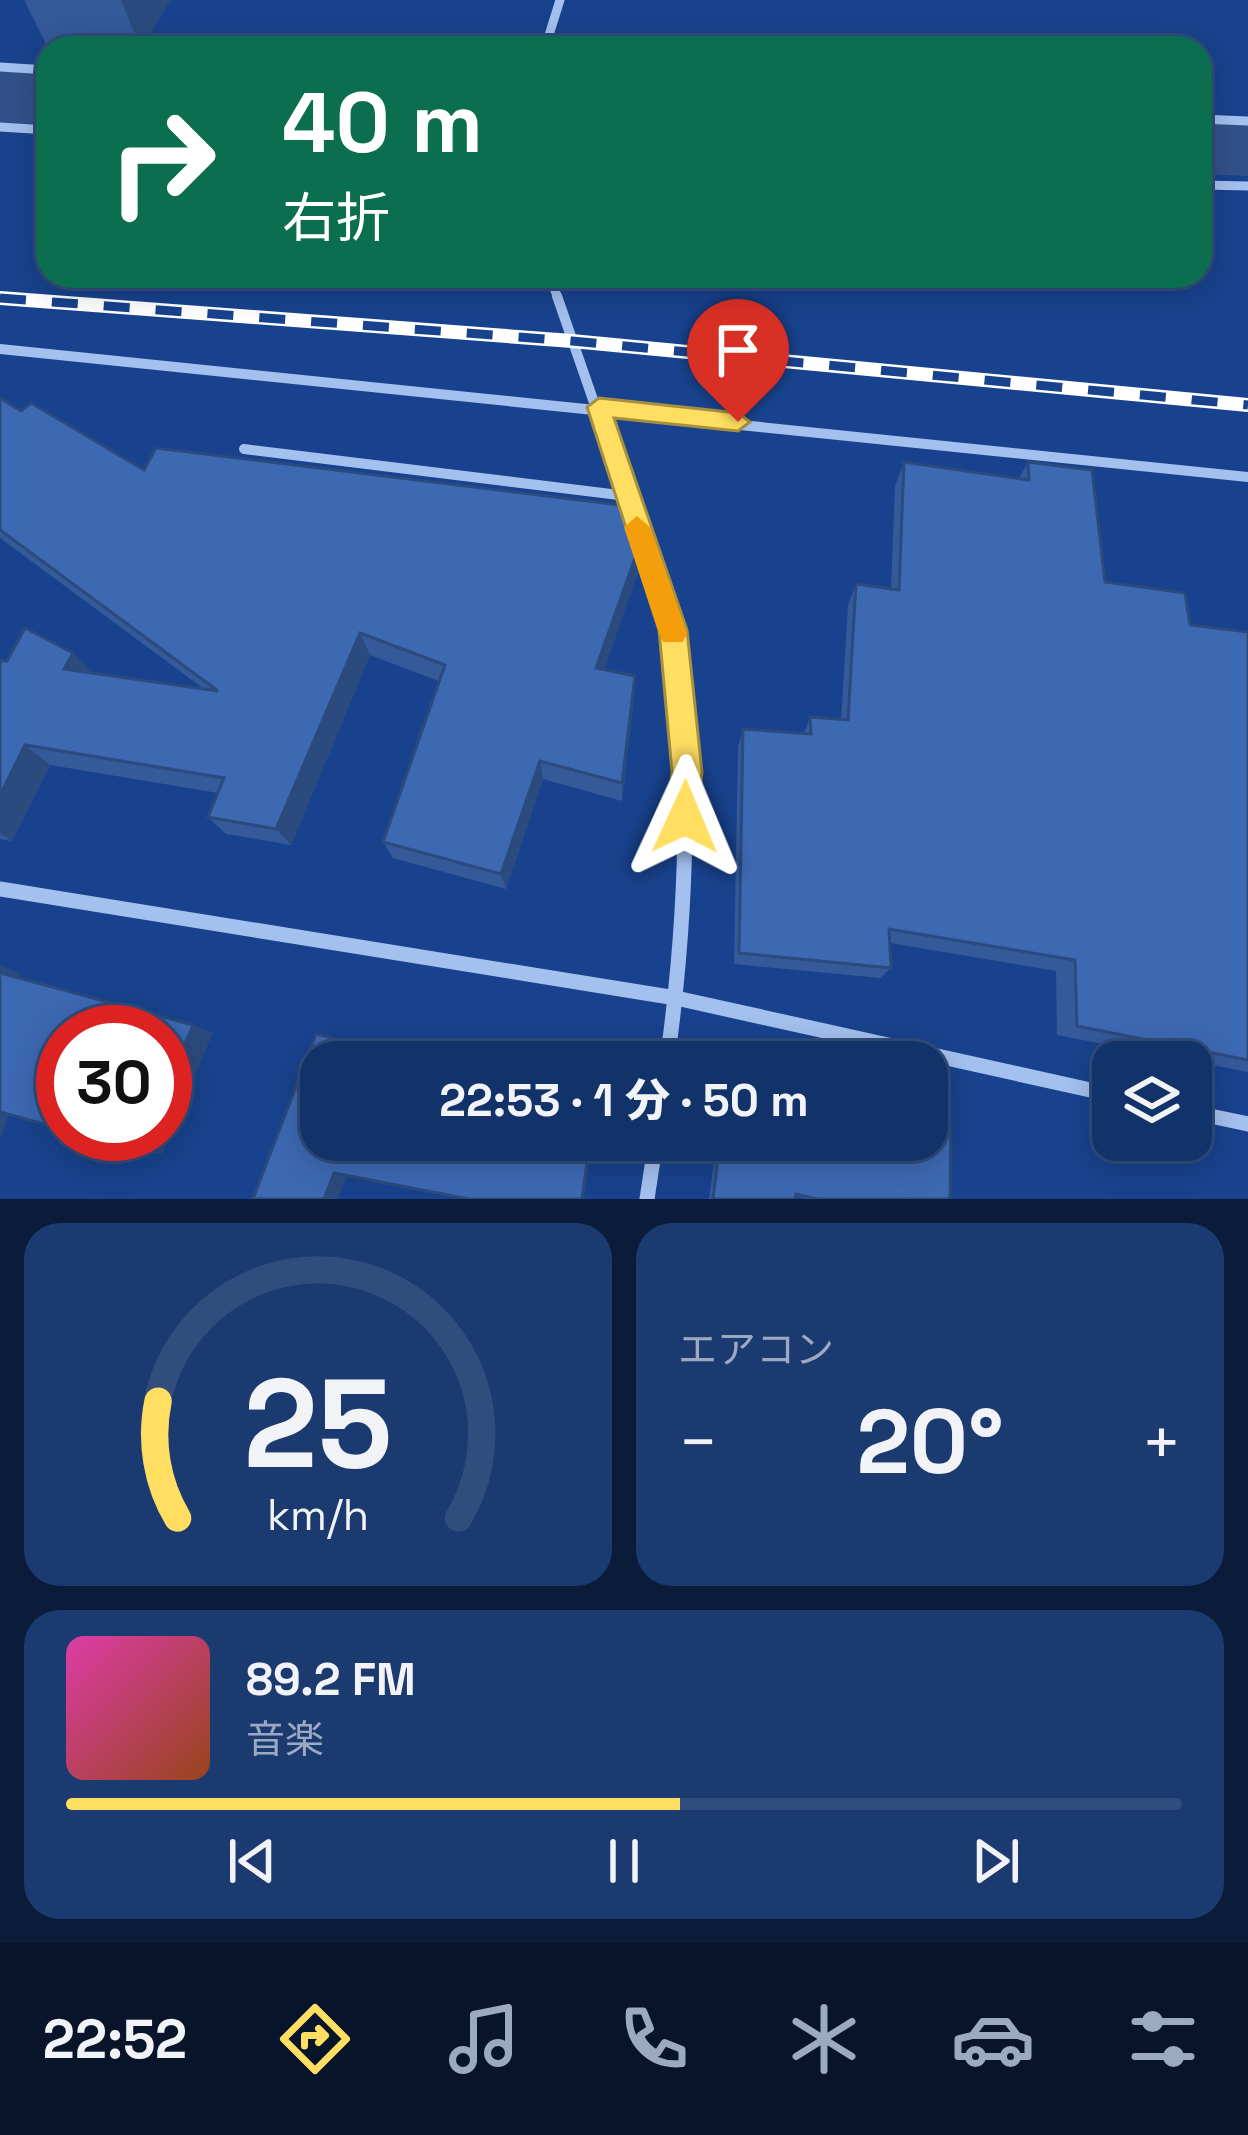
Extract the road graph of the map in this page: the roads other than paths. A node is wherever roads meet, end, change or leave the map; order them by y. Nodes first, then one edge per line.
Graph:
1 (560, 0) edge
2 (549, 36) edge
3 (0, 67) edge
4 (36, 69) edge
5 (1212, 120) edge
6 (1248, 121) edge
7 (0, 127) edge
8 (36, 129) edge
9 (1212, 185) edge
10 (1248, 186) edge
11 (554, 288) edge
12 (0, 349) edge
13 (599, 407) junction
14 (244, 449) dead end
15 (1248, 477) edge
16 (627, 496) junction
17 (0, 889) edge
18 (676, 998) junction
19 (670, 1041) edge
20 (1092, 1090) edge
21 (1212, 1116) edge
22 (1248, 1124) edge
23 (653, 1161) edge
24 (647, 1199) edge

1 - 2 street
3 - 4 street
5 - 6 street
7 - 8 street
9 - 10 street
11 - 13 street
12 - 13 street
13 - 15 street
13 - 16 street
14 - 16 street
16 - 18 street
17 - 18 street
18 - 19 street
18 - 20 street
21 - 22 street
23 - 24 street

